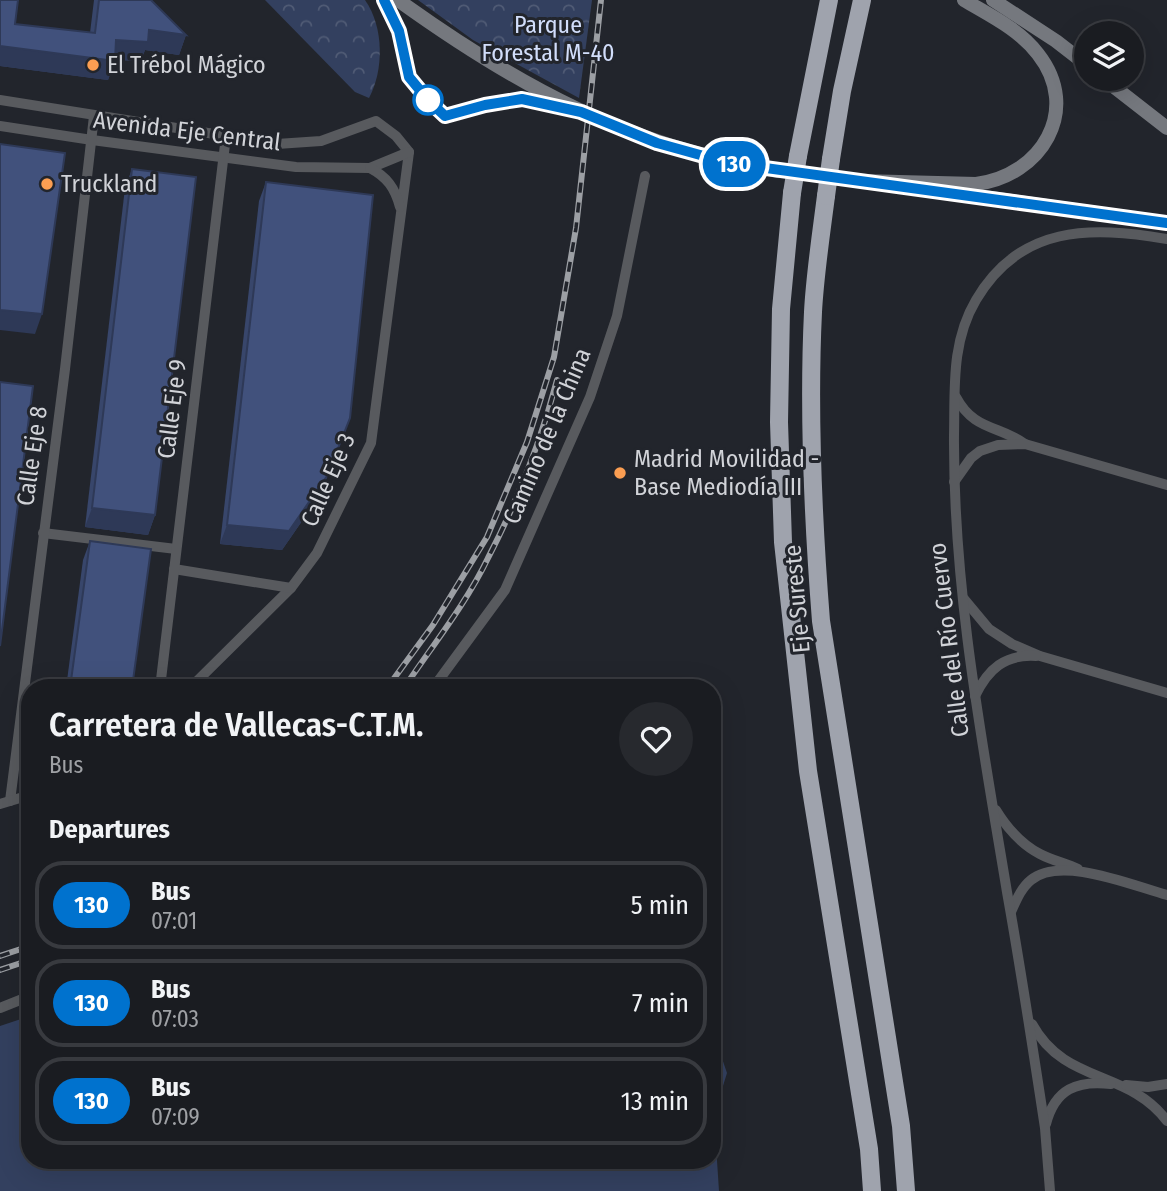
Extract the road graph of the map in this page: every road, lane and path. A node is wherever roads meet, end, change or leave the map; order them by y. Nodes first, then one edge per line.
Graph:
1 (398, 0) edge
2 (829, 0) edge
3 (862, 0) edge
4 (964, 0) edge
5 (993, 0) edge
6 (1074, 55) edge
7 (1119, 91) edge
8 (0, 100) edge
9 (94, 116) junction
10 (0, 126) edge
11 (1167, 128) edge
12 (226, 136) junction
13 (92, 140) junction
14 (409, 152) junction
15 (224, 156) junction
16 (370, 168) junction
17 (778, 171) tunnel mouth
18 (645, 176) dead end
19 (846, 179) tunnel mouth
20 (862, 181) junction
21 (402, 213) junction
22 (1167, 222) edge
23 (1167, 239) edge
24 (955, 395) junction
25 (1025, 444) junction
26 (954, 482) junction
27 (1167, 485) edge
28 (43, 533) junction
29 (176, 549) junction
30 (174, 569) junction
31 (291, 588) junction
32 (962, 596) junction
33 (1040, 656) junction
34 (22, 679) edge
35 (161, 679) edge
36 (199, 679) edge
37 (440, 679) edge
38 (21, 689) edge
39 (1167, 693) edge
40 (975, 696) junction
41 (5, 802) edge
42 (993, 804) junction
43 (1081, 871) junction
44 (1167, 895) edge
45 (1011, 912) junction
46 (21, 1000) edge
47 (0, 1008) edge
48 (1027, 1016) junction
49 (1167, 1084) edge
50 (1120, 1085) junction
51 (1167, 1121) edge
52 (1045, 1128) junction
53 (872, 1191) edge
54 (906, 1191) edge
55 (1050, 1191) edge

1 - 17 main road
2 - 53 highway, Eje Sureste, bridge
3 - 54 highway, Eje Sureste, bridge
4 - 20 main road
5 - 6 main road
7 - 11 main road
8 - 9 street, Avenida Eje Central
9 - 12 street, Avenida Eje Central
9 - 13 street, Calle Eje 8
10 - 13 street, Avenida Eje Central
12 - 14 street, Avenida Eje Central
12 - 15 street, Calle Eje 9
13 - 15 street, Avenida Eje Central
13 - 28 street, Calle Eje 8
14 - 16 street
14 - 21 street, Calle Eje 3
15 - 16 street, Avenida Eje Central
15 - 29 street, Calle Eje 9
16 - 21 street
18 - 37 street, Camino de la China
19 - 20 main road
20 - 22 main road
21 - 31 street, Calle Eje 3
23 - 24 street, Calle del Río Cuervo
24 - 25 street
24 - 26 street, Calle del Río Cuervo
25 - 26 street
25 - 27 street
26 - 32 street, Calle del Río Cuervo
28 - 29 street
28 - 34 street, Calle Eje 8
29 - 30 street, Calle Eje 9
30 - 31 street
30 - 35 street, Calle Eje 9
31 - 36 street, Calle Eje 3
32 - 33 street
32 - 40 street, Calle del Río Cuervo
33 - 39 street
33 - 40 street
38 - 41 street, Calle Eje 8
40 - 42 street, Calle del Río Cuervo
42 - 43 street
42 - 45 street, Calle del Río Cuervo
43 - 44 street
43 - 45 street
45 - 48 street, Calle del Río Cuervo
46 - 47 street
48 - 50 street
48 - 52 street, Calle del Río Cuervo
49 - 50 street
50 - 51 street
50 - 52 street
52 - 55 street, Calle del Río Cuervo

